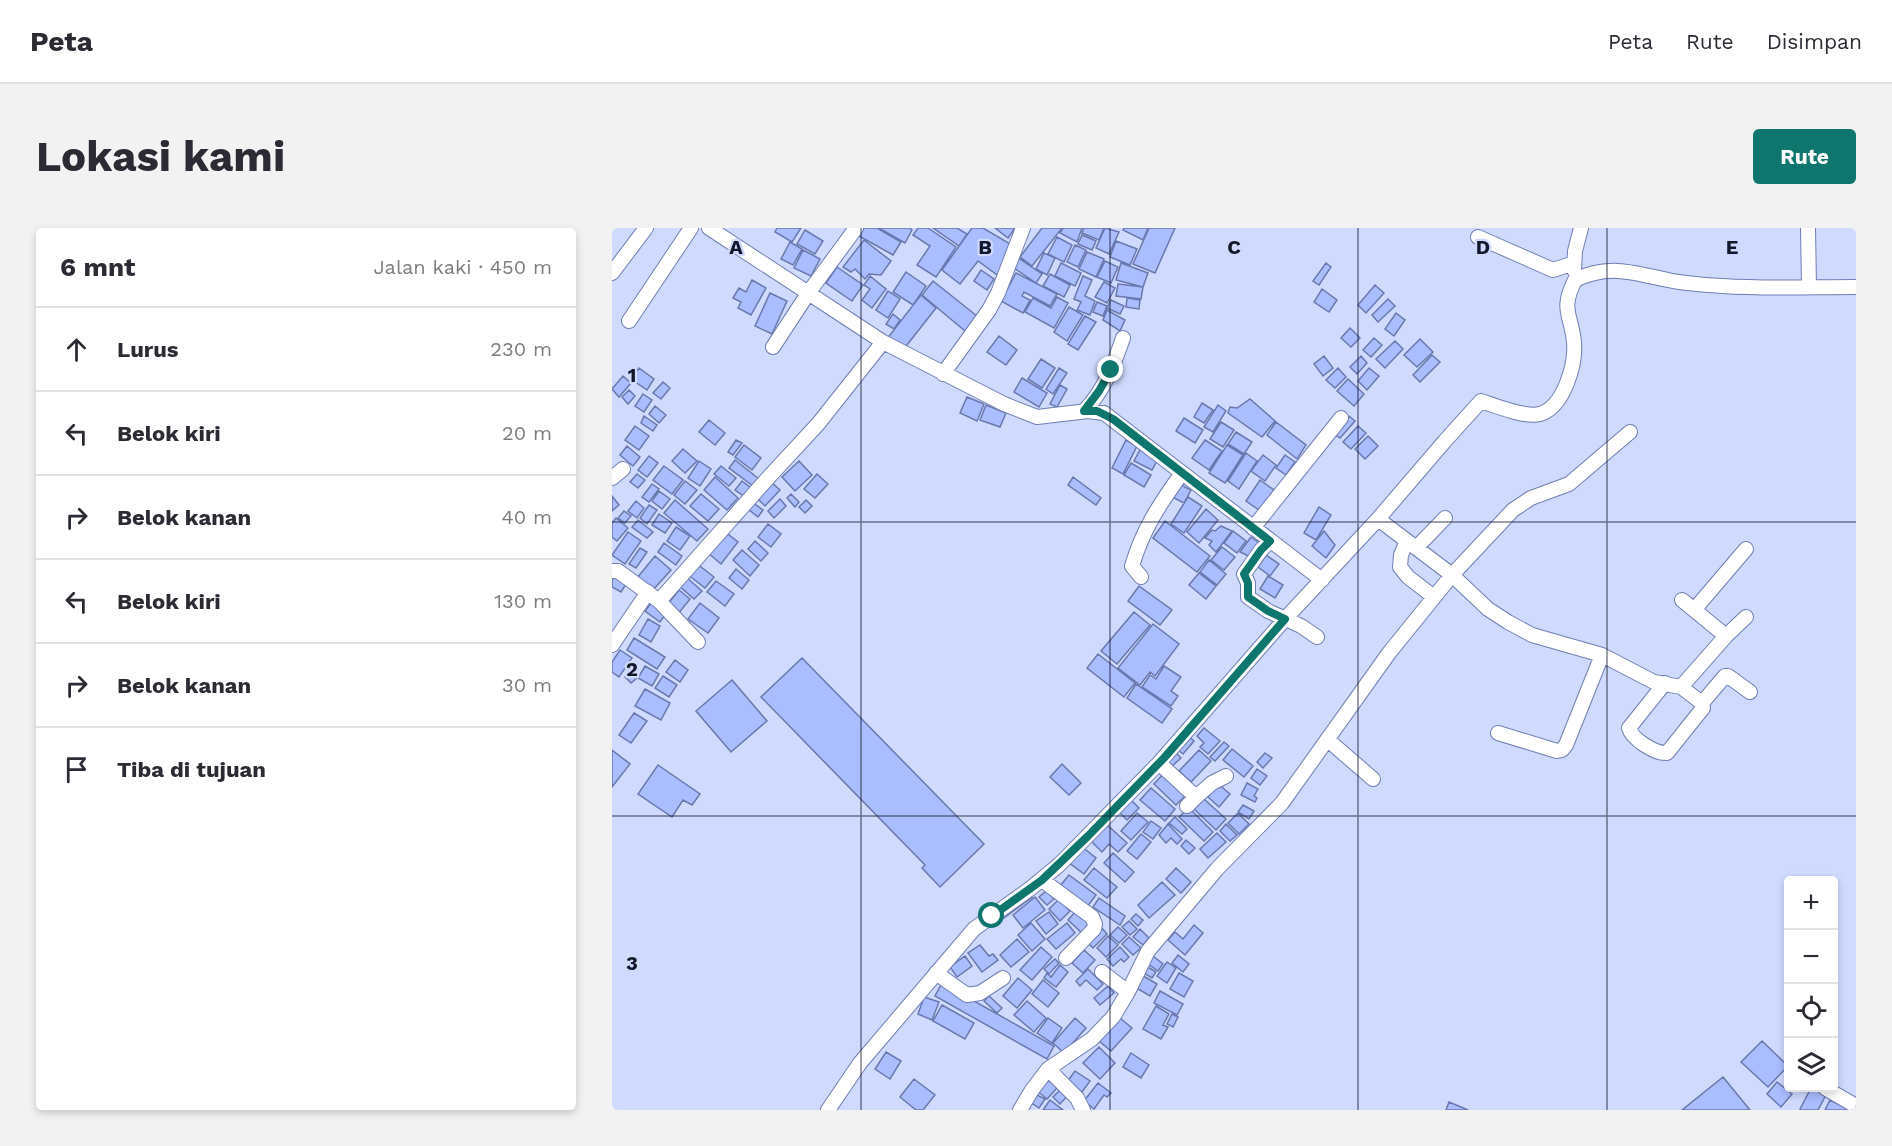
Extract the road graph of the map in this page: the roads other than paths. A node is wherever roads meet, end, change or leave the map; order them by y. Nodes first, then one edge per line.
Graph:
1 (646, 228) edge
2 (691, 228) edge
3 (708, 228) edge
4 (856, 228) edge
5 (1023, 228) edge
6 (1580, 228) edge
7 (1808, 228) edge
8 (1478, 237) dead end
9 (1574, 263) junction
10 (612, 273) edge
11 (1575, 279) junction
12 (1809, 287) junction
13 (1856, 287) edge
14 (809, 292) junction
15 (629, 321) dead end
16 (1123, 338) dead end
17 (883, 342) junction
18 (773, 347) dead end
19 (944, 374) junction
20 (1084, 411) junction
21 (1341, 418) dead end
22 (1630, 432) dead end
23 (623, 469) dead end
24 (1182, 473) junction
25 (612, 478) edge
26 (1445, 518) dead end
27 (1378, 519) junction
28 (1253, 528) junction
29 (1270, 541) junction
30 (1411, 544) junction
31 (1746, 549) dead end
32 (612, 571) edge
33 (1452, 575) junction
34 (1141, 577) dead end
35 (1322, 580) junction
36 (653, 596) junction
37 (1434, 597) junction
38 (1682, 600) dead end
39 (1694, 610) junction
40 (1746, 617) dead end
41 (1285, 619) junction
42 (1726, 636) junction
43 (1317, 637) dead end
44 (698, 642) dead end
45 (612, 645) edge
46 (1602, 655) junction
47 (1665, 683) junction
48 (1681, 687) junction
49 (1750, 692) dead end
50 (1702, 703) junction
51 (1498, 733) dead end
52 (1328, 740) junction
53 (1159, 763) junction
54 (1226, 776) dead end
55 (1373, 779) dead end
56 (1042, 880) junction
57 (1066, 958) dead end
58 (1102, 972) dead end
59 (936, 973) junction
60 (1003, 978) dead end
61 (1128, 992) junction
62 (1048, 1069) junction
63 (1832, 1092) edge
64 (1856, 1106) edge
65 (828, 1110) edge
66 (1020, 1110) edge
67 (1083, 1110) edge

1 - 10 street
2 - 15 street
3 - 14 street
4 - 14 street
5 - 19 street
6 - 9 street
7 - 12 street
8 - 9 street
9 - 11 street
11 - 12 street
11 - 27 street
12 - 13 street
14 - 17 street
14 - 18 street
16 - 20 street
17 - 19 street
17 - 36 street
19 - 20 street
20 - 24 street
21 - 28 street
22 - 33 street
23 - 25 street
24 - 28 street
24 - 34 street
26 - 30 street
27 - 30 street
27 - 35 street
28 - 29 street
29 - 35 street
29 - 41 street
30 - 33 street
30 - 37 street
31 - 39 street
32 - 36 street
33 - 37 street
33 - 46 street
35 - 41 street
36 - 44 street
36 - 45 street
37 - 52 street
38 - 39 street
39 - 42 street
40 - 42 street
41 - 43 street
41 - 53 street
42 - 48 street
46 - 47 street
46 - 51 street
47 - 48 street
47 - 50 street
48 - 50 street
49 - 50 street
52 - 55 street
52 - 61 street
53 - 54 street
53 - 56 street
56 - 57 street
56 - 59 street
58 - 61 street
59 - 60 street
59 - 65 street
61 - 62 street
62 - 66 street
62 - 67 street
63 - 64 street

